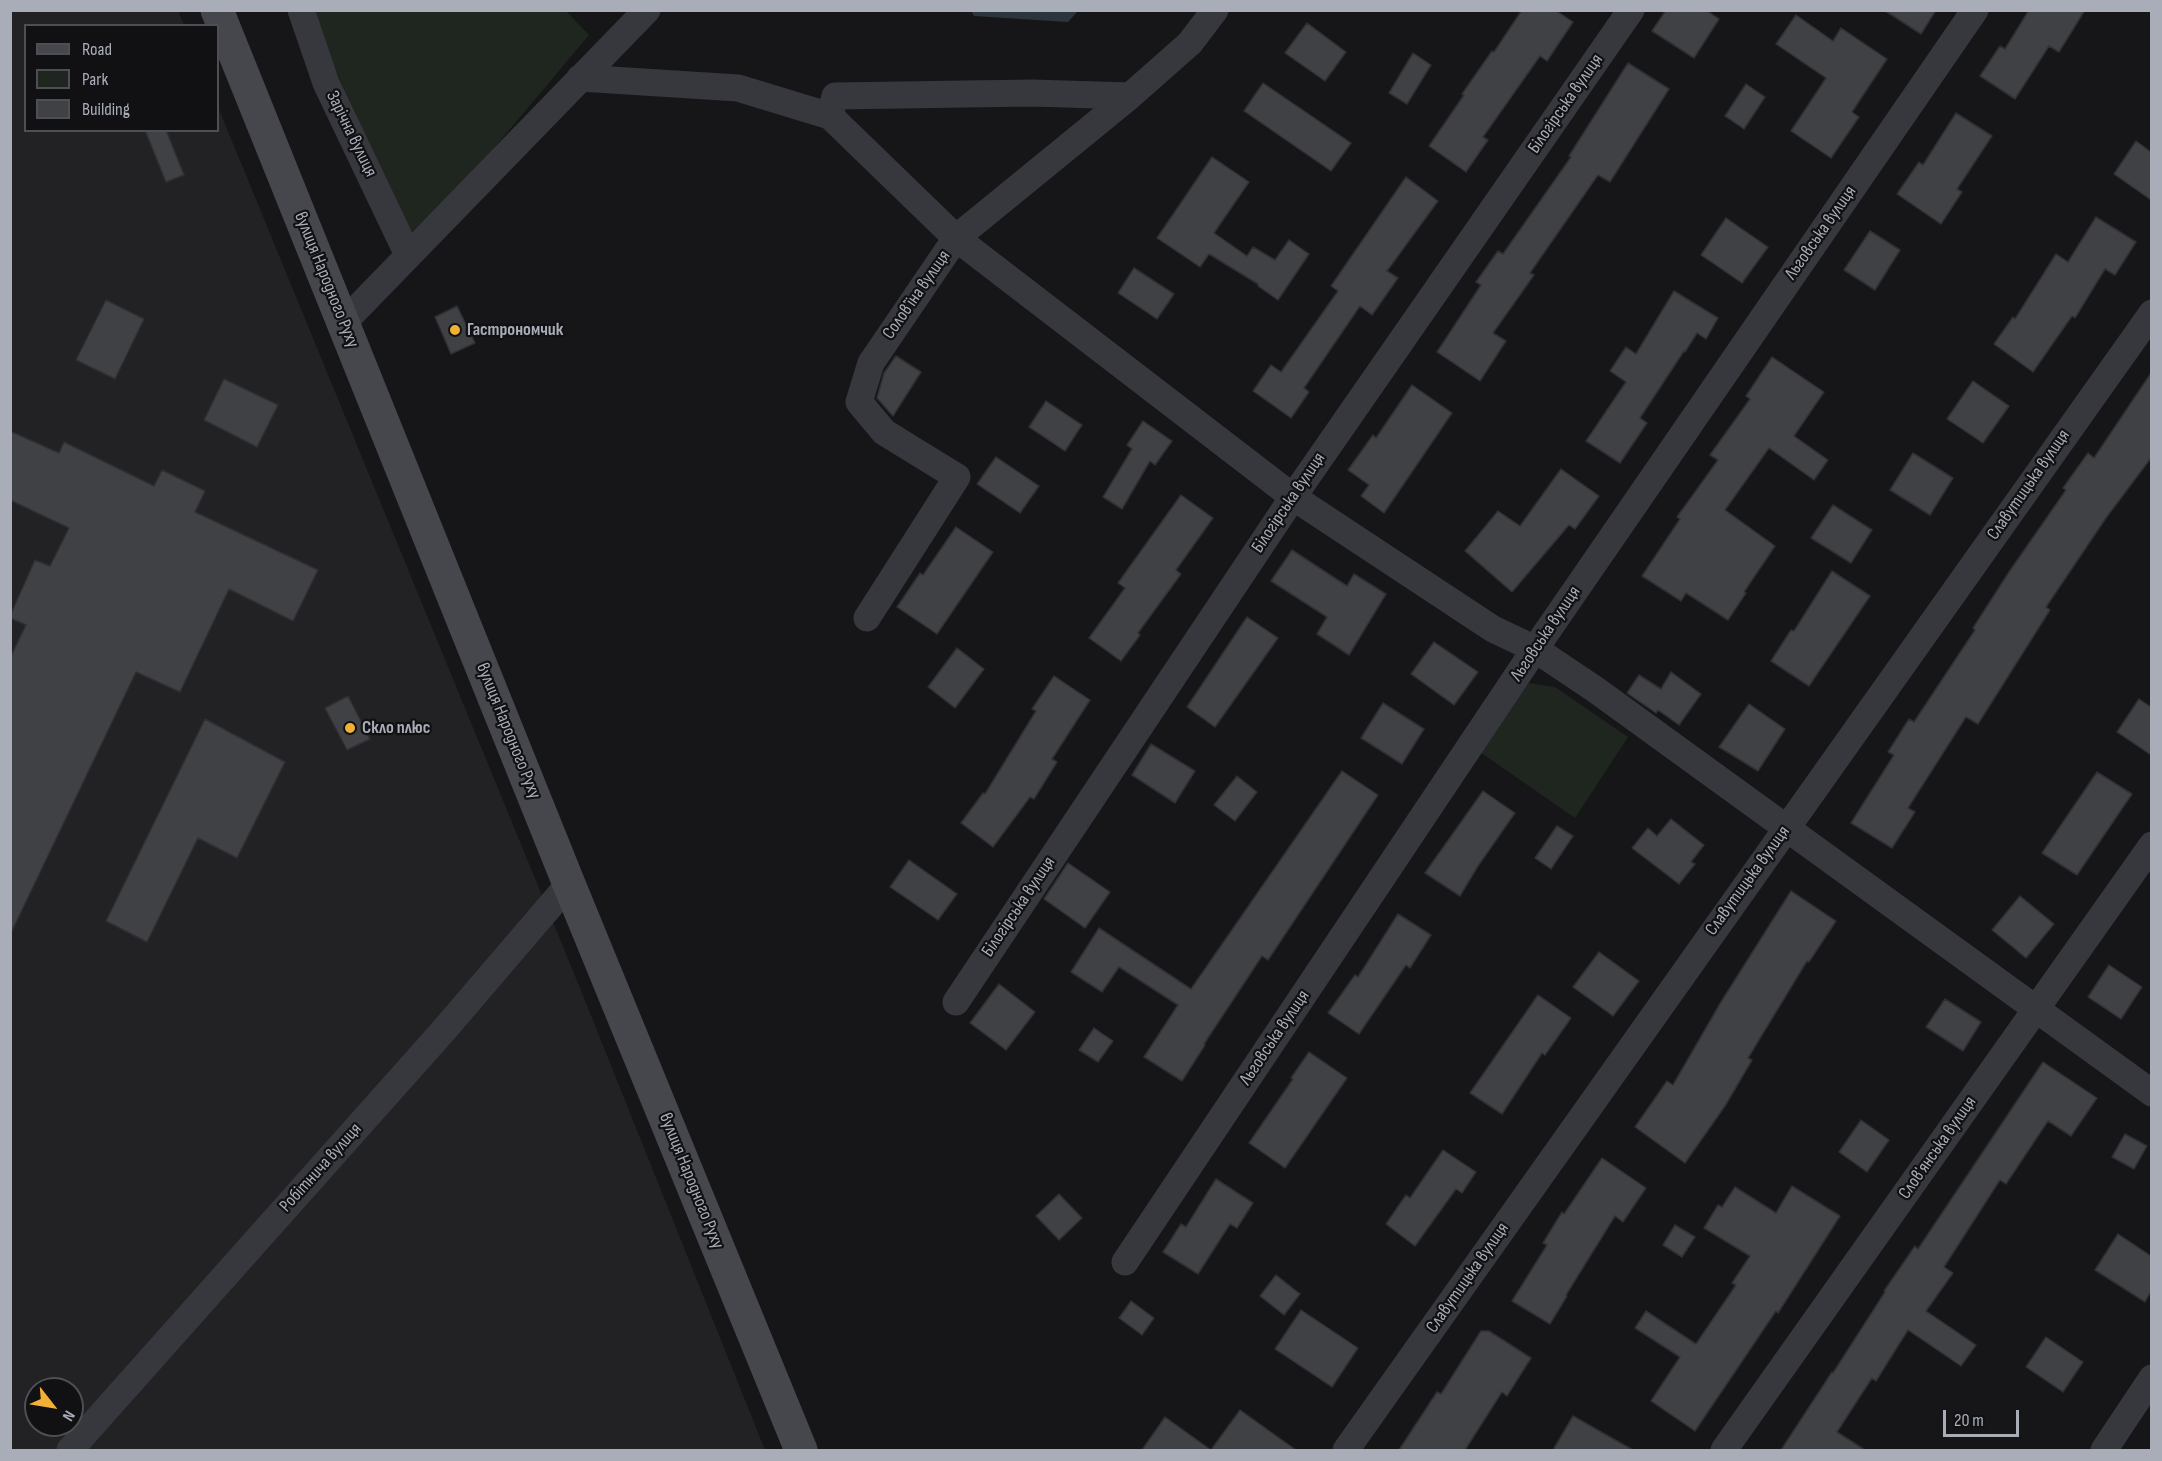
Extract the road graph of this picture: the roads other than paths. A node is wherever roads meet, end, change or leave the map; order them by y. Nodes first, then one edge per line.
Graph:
1 (217, 10) edge
2 (301, 10) edge
3 (647, 10) edge
4 (1215, 10) edge
5 (1631, 10) edge
6 (1974, 10) edge
7 (580, 78) junction
8 (1130, 96) junction
9 (830, 116) junction
10 (956, 238) junction
11 (408, 255) junction
12 (2151, 313) edge
13 (343, 323) junction
14 (1293, 497) junction
15 (867, 618) dead end
16 (1535, 649) junction
17 (1786, 827) junction
18 (2151, 845) edge
19 (569, 884) junction
20 (956, 1002) dead end
21 (2036, 1010) junction
22 (2151, 1093) edge
23 (1125, 1262) dead end
24 (2151, 1378) edge
25 (70, 1450) edge
26 (801, 1450) edge
27 (1346, 1450) edge
28 (1724, 1450) edge
29 (2104, 1450) edge

1 - 13 main road, вулиця Народного Руху
2 - 11 street, Зарічна вулиця
3 - 7 street
4 - 8 street, Соловʼїна вулиця
5 - 14 street, Білогірська вулиця
6 - 16 street, Льговська вулиця
7 - 9 street
7 - 11 street
8 - 9 street
8 - 10 street, Соловʼїна вулиця
9 - 10 street
10 - 14 street
10 - 15 street, Соловʼїна вулиця
11 - 13 street
12 - 17 street, Славутицька вулиця
13 - 19 main road, вулиця Народного Руху
14 - 16 street
14 - 20 street, Білогірська вулиця
16 - 17 street
16 - 23 street, Льговська вулиця
17 - 21 street
17 - 27 street, Славутицька вулиця
18 - 21 street, Словʼянська вулиця
19 - 25 street, Робітнича вулиця
19 - 26 main road, вулиця Народного Руху
21 - 22 street
21 - 28 street, Словʼянська вулиця
24 - 29 street

